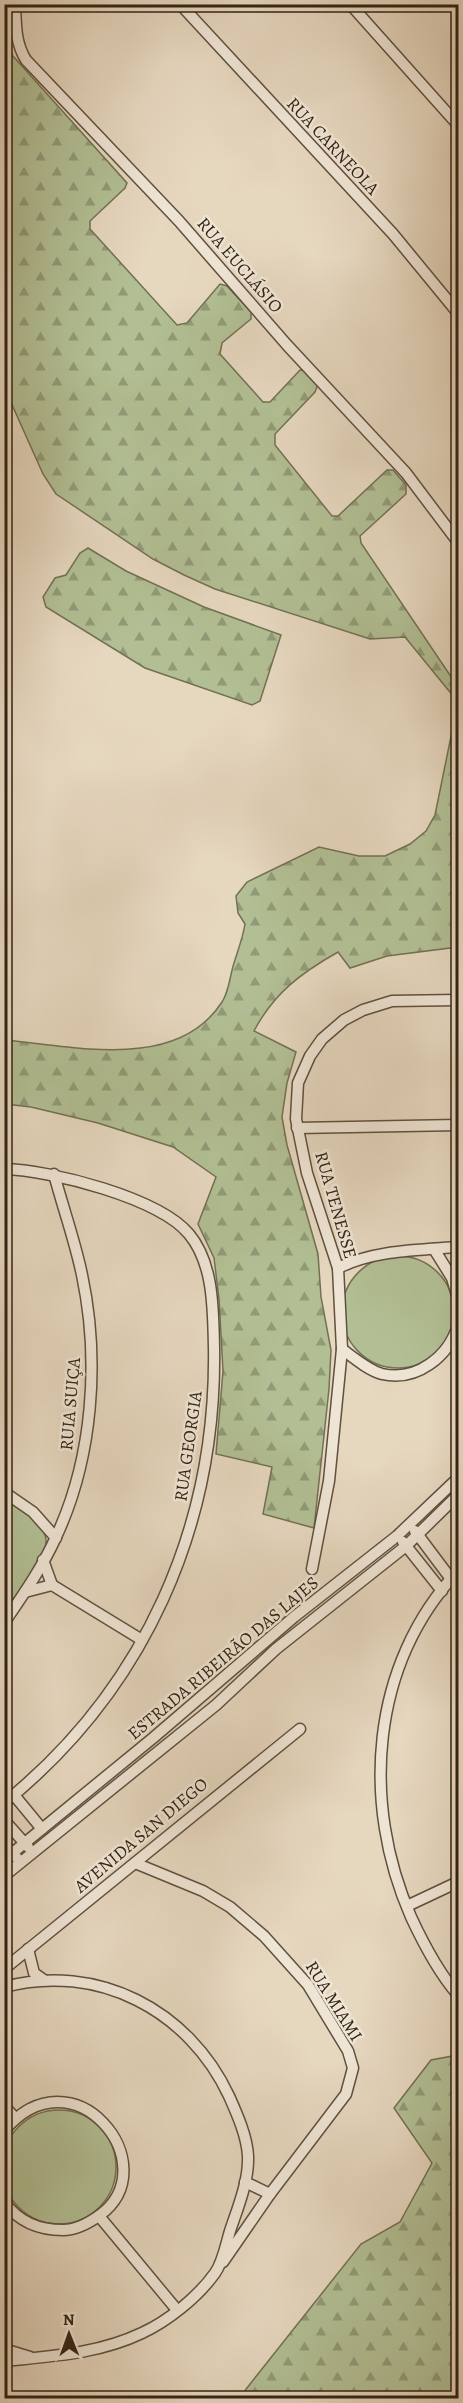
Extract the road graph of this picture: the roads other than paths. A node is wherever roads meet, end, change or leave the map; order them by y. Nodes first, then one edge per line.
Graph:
1 (15, 4) edge
2 (180, 4) edge
3 (350, 4) edge
4 (459, 125) edge
5 (459, 313) edge
6 (459, 542) edge
7 (459, 1000) edge
8 (459, 1125) edge
9 (297, 1128) junction
10 (4, 1169) edge
11 (54, 1174) junction
12 (459, 1247) edge
13 (434, 1249) junction
14 (338, 1268) junction
15 (459, 1299) edge
16 (459, 1325) edge
17 (342, 1349) junction
18 (459, 1478) edge
19 (4, 1492) edge
20 (459, 1495) edge
21 (410, 1525) junction
22 (418, 1534) junction
23 (397, 1536) junction
24 (56, 1538) junction
25 (406, 1546) junction
26 (43, 1560) junction
27 (312, 1569) dead end
28 (455, 1575) edge
29 (52, 1586) junction
30 (442, 1591) junction
31 (25, 1592) junction
32 (9, 1610) edge
33 (4, 1623) edge
34 (142, 1640) junction
35 (300, 1729) dead end
36 (14, 1795) junction
37 (4, 1803) edge
38 (4, 1820) edge
39 (46, 1826) junction
40 (58, 1832) junction
41 (25, 1843) junction
42 (7, 1853) edge
43 (33, 1853) junction
44 (21, 1863) junction
45 (135, 1863) junction
46 (4, 1876) edge
47 (459, 1882) edge
48 (407, 1906) junction
49 (28, 1949) junction
50 (4, 1969) edge
51 (44, 1980) junction
52 (4, 1987) edge
53 (459, 1995) edge
54 (4, 2106) edge
55 (15, 2118) junction
56 (4, 2131) edge
57 (245, 2182) junction
58 (270, 2194) junction
59 (4, 2202) edge
60 (99, 2216) junction
61 (216, 2272) junction
62 (177, 2310) junction
63 (4, 2349) edge
64 (35, 2358) junction
65 (4, 2361) edge

1 - 6 street, RUA EUCLÁSIO
2 - 5 street, RUA CARNEOLA
3 - 4 street
7 - 9 street, RUA TENESSE
8 - 9 street
9 - 14 street, RUA TENESSE
10 - 11 street, RUA GEORGIA
11 - 24 street, RUIA SUIÇA
11 - 34 street, RUA GEORGIA
12 - 13 street
13 - 14 street
13 - 15 street
14 - 17 street, RUA TENESSE
16 - 17 street
17 - 27 street, RUA TENESSE
18 - 21 street, ESTRADA RIBEIRÃO DAS LAJES
19 - 24 street
20 - 22 street, ESTRADA RIBEIRÃO DAS LAJES
21 - 22 street
21 - 23 street, ESTRADA RIBEIRÃO DAS LAJES
22 - 25 street, ESTRADA RIBEIRÃO DAS LAJES
22 - 28 street
23 - 25 street
23 - 39 street, ESTRADA RIBEIRÃO DAS LAJES
24 - 26 street, RUIA SUIÇA
25 - 30 street
25 - 40 street, ESTRADA RIBEIRÃO DAS LAJES
26 - 29 street
26 - 31 street, RUIA SUIÇA
28 - 30 street
29 - 31 street
29 - 34 street
30 - 48 street
31 - 32 street, RUIA SUIÇA
32 - 33 street, RUIA SUIÇA
34 - 36 street, RUA GEORGIA
35 - 45 street, AVENIDA SAN DIEGO
36 - 37 street, RUA GEORGIA
36 - 39 street
38 - 41 street
39 - 40 street
39 - 41 street, ESTRADA RIBEIRÃO DAS LAJES
40 - 43 street, ESTRADA RIBEIRÃO DAS LAJES
41 - 42 street, ESTRADA RIBEIRÃO DAS LAJES
41 - 43 street
42 - 44 street
43 - 44 street, ESTRADA RIBEIRÃO DAS LAJES
44 - 46 street, ESTRADA RIBEIRÃO DAS LAJES
45 - 49 street, AVENIDA SAN DIEGO
45 - 58 street, RUA MIAMI
47 - 48 street
48 - 53 street
49 - 50 street, AVENIDA SAN DIEGO
49 - 51 street
51 - 52 street, RUA MIAMI
51 - 57 street, RUA MIAMI
54 - 55 street
55 - 56 street
55 - 60 street
57 - 58 street
57 - 61 street, RUA MIAMI
58 - 61 street, RUA MIAMI
59 - 60 street
60 - 62 street
61 - 62 street, RUA MIAMI
62 - 64 street, RUA MIAMI
63 - 64 street
64 - 65 street, RUA MIAMI

